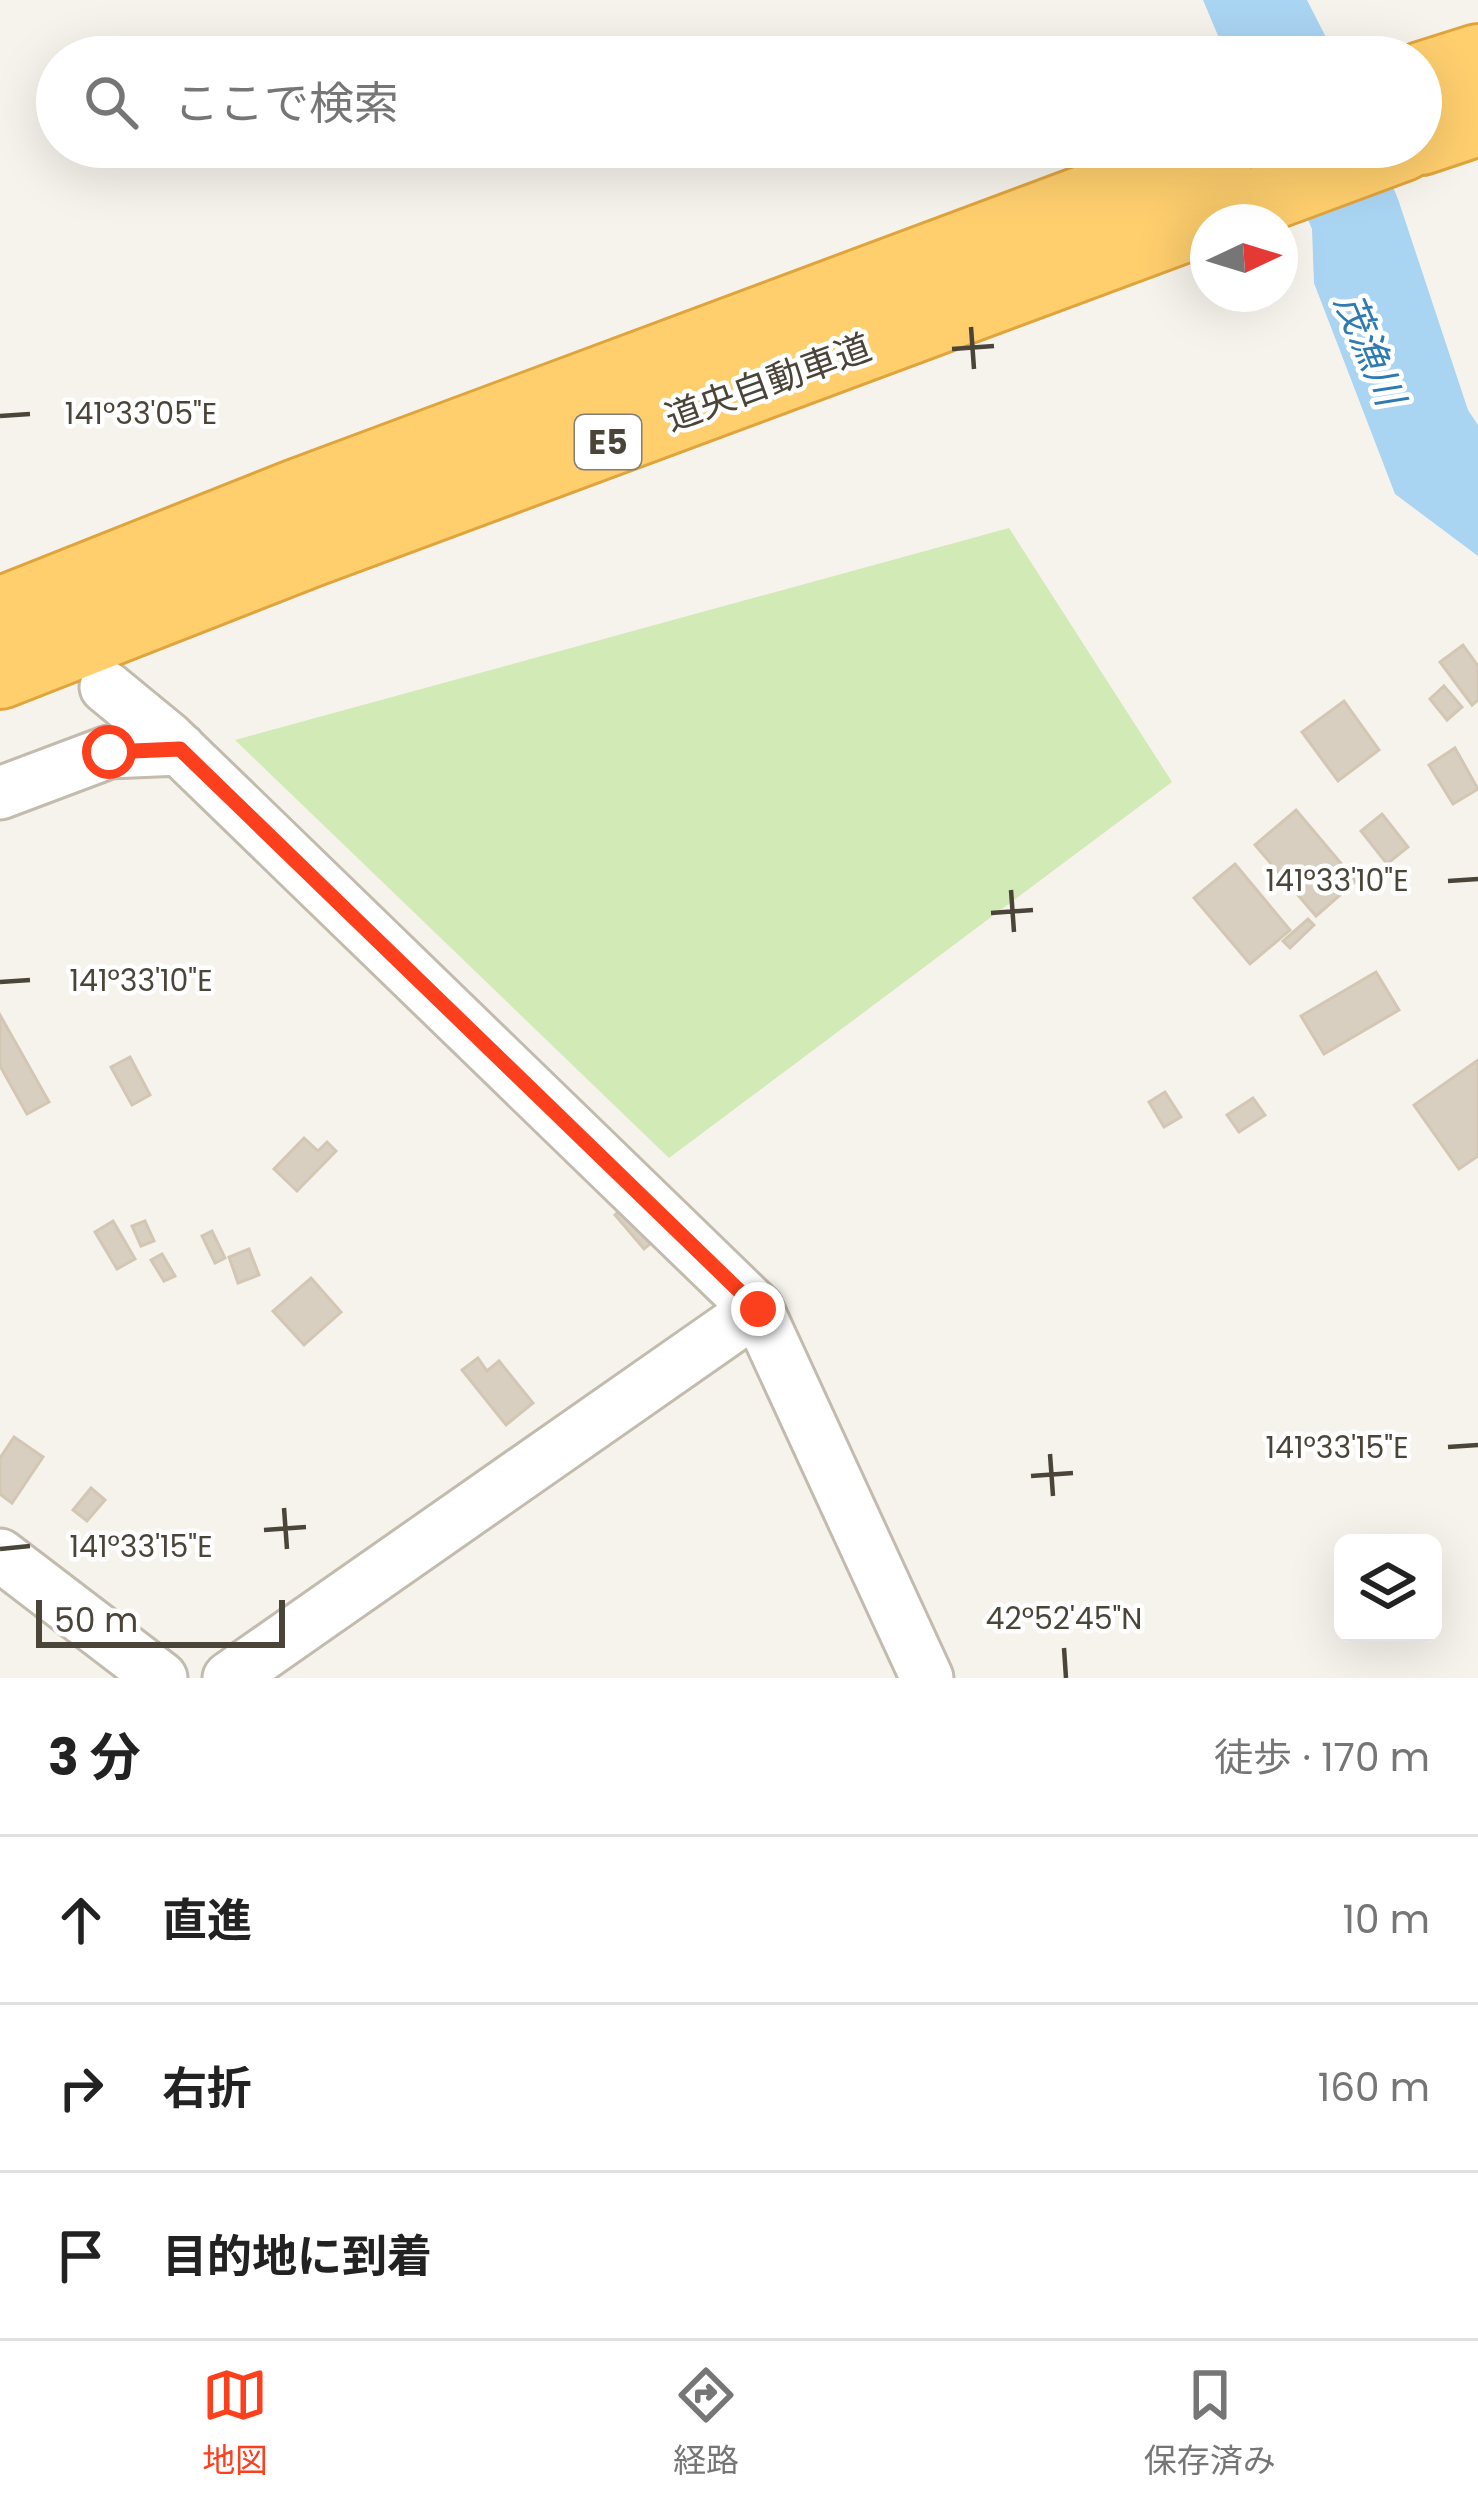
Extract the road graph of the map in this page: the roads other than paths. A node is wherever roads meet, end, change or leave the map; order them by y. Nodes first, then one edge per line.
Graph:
1 (1214, 173) edge
2 (0, 611) edge
3 (0, 674) edge
4 (106, 687) dead end
5 (180, 749) junction
6 (0, 793) edge
7 (758, 1309) junction
8 (0, 1555) edge
9 (160, 1678) edge
10 (230, 1678) edge
11 (927, 1678) edge

1 - 2 highway, 道央自動車道 / E5
1 - 3 highway, 道央自動車道 / E5
4 - 5 street
5 - 6 street
5 - 7 street
7 - 10 street
7 - 11 street
8 - 9 street

